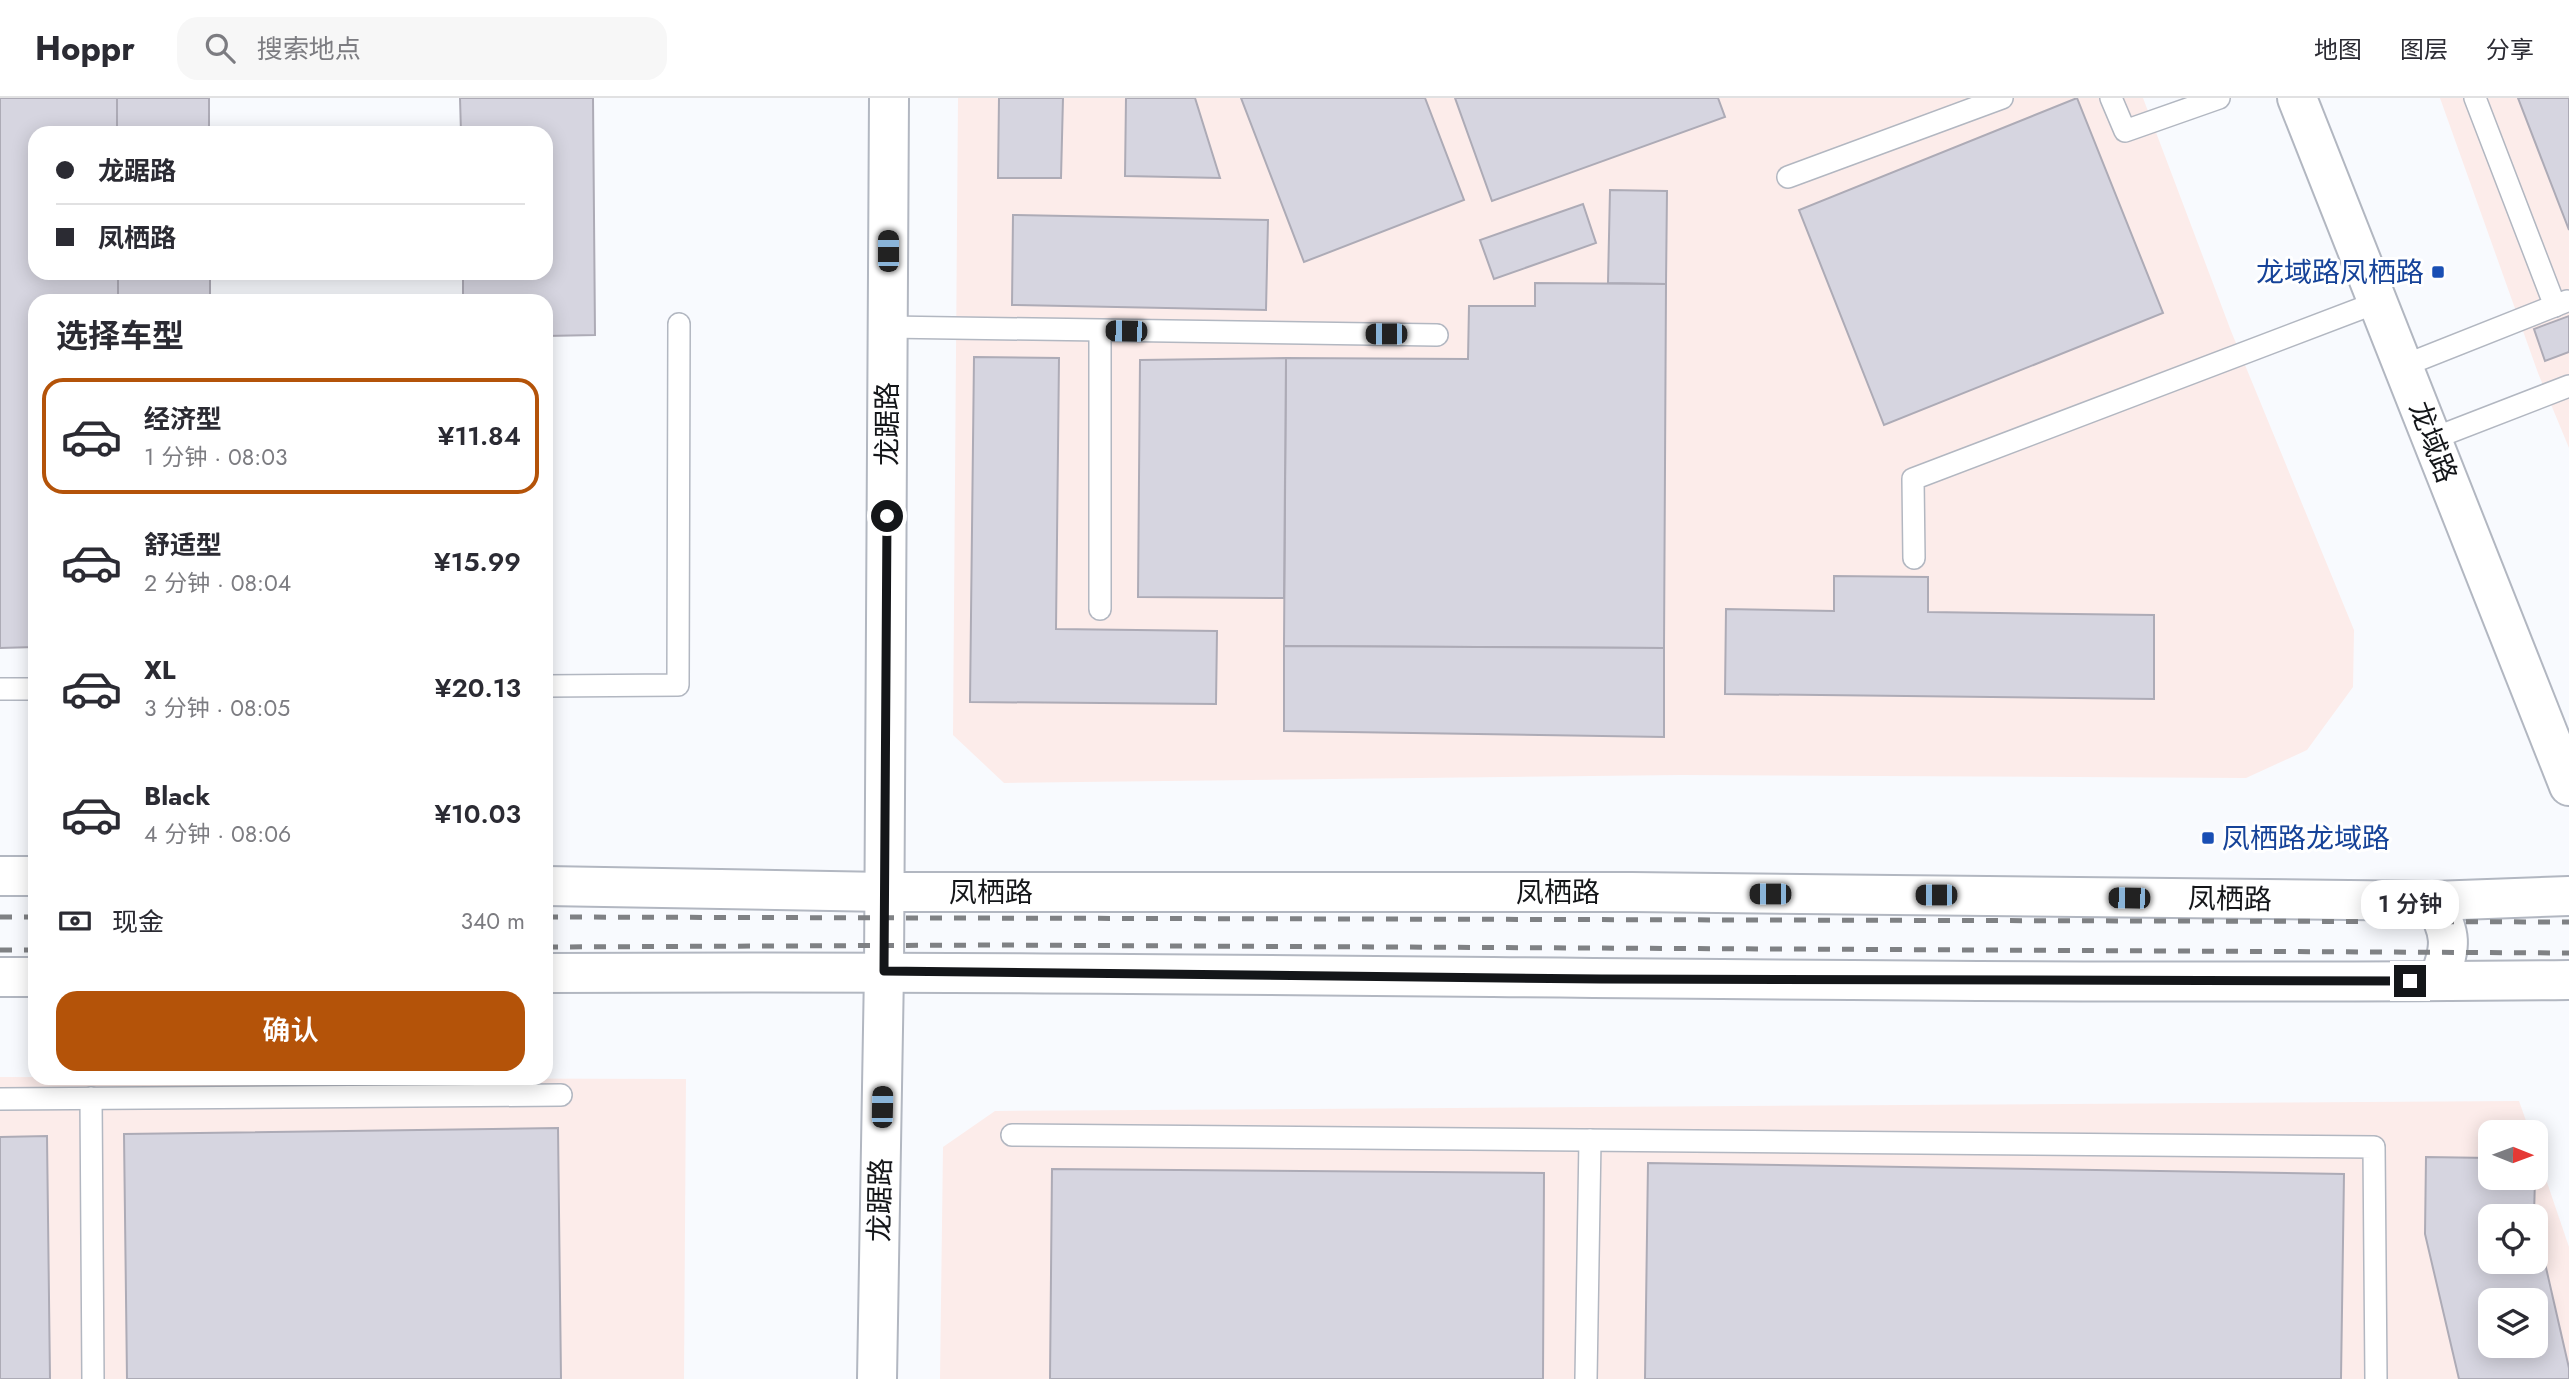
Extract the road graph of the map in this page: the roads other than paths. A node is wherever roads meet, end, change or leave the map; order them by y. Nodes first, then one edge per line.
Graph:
1 (890, 98) edge
2 (2001, 98) edge
3 (2111, 98) edge
4 (2219, 98) edge
5 (2297, 98) edge
6 (2475, 98) edge
7 (1788, 177) dead end
8 (2378, 302) junction
9 (2562, 303) edge
10 (680, 324) dead end
11 (888, 327) junction
12 (1100, 331) junction
13 (1437, 335) dead end
14 (2403, 366) junction
15 (2569, 386) edge
16 (2432, 439) junction
17 (1914, 558) dead end
18 (1100, 609) dead end
19 (553, 686) edge
20 (0, 689) edge
21 (28, 689) edge
22 (2569, 786) edge
23 (0, 876) edge
24 (28, 876) edge
25 (553, 886) edge
26 (885, 892) junction
27 (2569, 896) edge
28 (2433, 901) junction
29 (884, 971) junction
30 (553, 974) edge
31 (0, 977) edge
32 (28, 977) edge
33 (2569, 980) edge
34 (2438, 981) junction
35 (561, 1095) dead end
36 (91, 1098) junction
37 (0, 1099) edge
38 (1012, 1135) dead end
39 (1590, 1140) junction
40 (93, 1379) edge
41 (877, 1379) edge
42 (1586, 1379) edge
43 (2376, 1379) edge

1 - 11 main road, 龙踞路
2 - 7 lane
3 - 4 lane
5 - 8 main road, 龙域路
6 - 9 lane
8 - 14 main road, 龙域路
8 - 17 lane
9 - 14 lane
10 - 19 lane
11 - 12 lane
11 - 26 main road, 龙踞路
12 - 13 lane
12 - 18 lane
14 - 16 main road, 龙域路
15 - 16 lane
16 - 22 main road, 龙域路
20 - 21 lane
23 - 24 main road
25 - 26 main road, 凤栖路
26 - 28 main road, 凤栖路
26 - 29 main road, 龙踞路
27 - 28 main road, 凤栖路
28 - 34 main road
29 - 30 main road
29 - 34 main road
29 - 41 main road, 龙踞路
31 - 32 main road
33 - 34 main road
35 - 36 lane
36 - 37 lane
36 - 40 lane
38 - 39 lane
39 - 42 lane
39 - 43 lane

